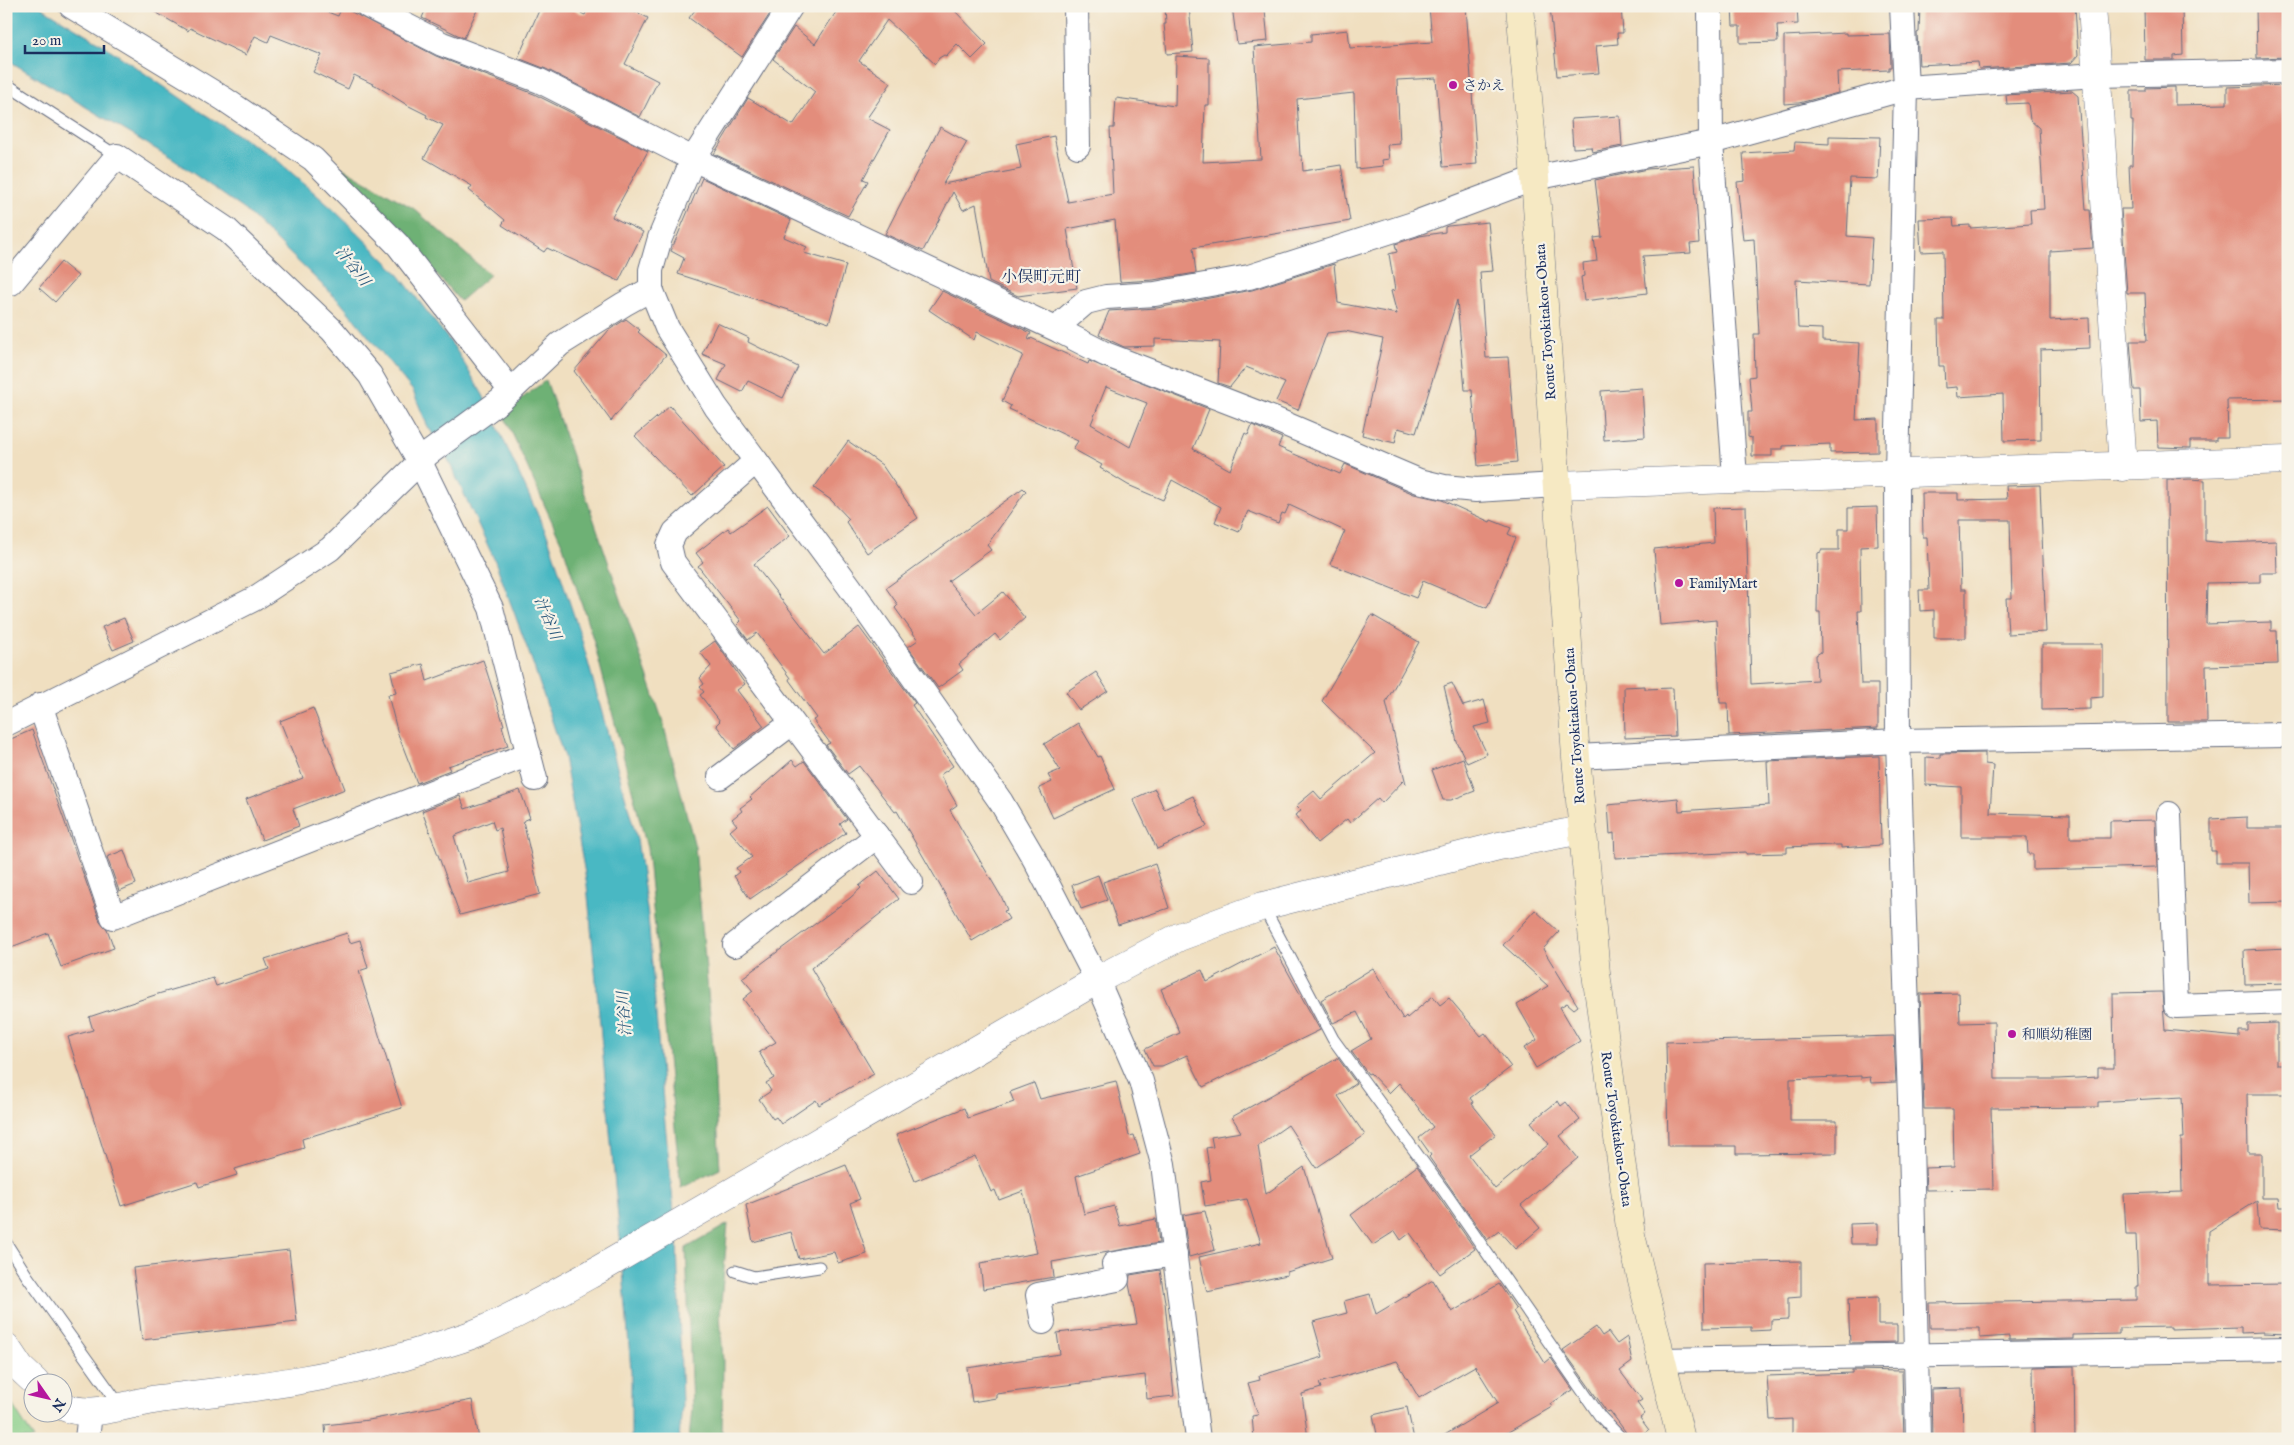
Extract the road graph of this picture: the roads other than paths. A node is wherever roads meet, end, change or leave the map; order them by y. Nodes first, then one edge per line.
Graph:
1 (71, 6) edge
2 (368, 6) edge
3 (1076, 6) edge
4 (1520, 6) edge
5 (1710, 6) edge
6 (1902, 6) edge
7 (2092, 6) edge
8 (783, 10) edge
9 (403, 14) edge
10 (2288, 71) edge
11 (2097, 75) junction
12 (6, 84) edge
13 (1906, 88) junction
14 (1711, 142) junction
15 (1078, 146) dead end
16 (117, 156) junction
17 (693, 159) junction
18 (1535, 178) junction
19 (10, 283) dead end
20 (651, 289) junction
21 (1060, 331) junction
22 (505, 396) junction
23 (424, 457) junction
24 (2288, 460) edge
25 (756, 461) junction
26 (2123, 467) junction
27 (1897, 472) junction
28 (1735, 478) junction
29 (1556, 485) junction
30 (40, 705) junction
31 (792, 723) junction
32 (6, 724) edge
33 (2288, 735) edge
34 (1898, 741) junction
35 (529, 754) junction
36 (1576, 757) junction
37 (720, 777) dead end
38 (535, 779) dead end
39 (2169, 814) dead end
40 (1582, 830) junction
41 (877, 836) junction
42 (911, 882) dead end
43 (1263, 906) junction
44 (735, 945) dead end
45 (1097, 980) junction
46 (2288, 1002) edge
47 (6, 1243) edge
48 (1175, 1254) junction
49 (819, 1266) dead end
50 (735, 1271) dead end
51 (1043, 1322) dead end
52 (6, 1347) edge
53 (2288, 1349) edge
54 (1916, 1355) junction
55 (1660, 1360) junction
56 (24, 1372) edge
57 (120, 1406) junction
58 (72, 1410) edge
59 (88, 1426) edge
60 (1198, 1439) edge
61 (1622, 1439) edge
62 (1681, 1439) edge
63 (1918, 1439) edge

1 - 22 street
2 - 9 street
3 - 15 street
4 - 18 main road, Route Toyokitakou-Obata
5 - 14 street
6 - 13 street
7 - 11 street
8 - 17 street
9 - 17 street
10 - 11 street
11 - 13 street
11 - 26 street
12 - 16 lane
13 - 14 street
13 - 27 street
14 - 18 street
14 - 28 street
16 - 19 street
16 - 23 street
17 - 20 street
17 - 21 street
18 - 21 street
18 - 29 main road, Route Toyokitakou-Obata
20 - 22 street
20 - 25 street
21 - 29 street
22 - 23 street
23 - 30 street
23 - 35 street
24 - 26 street
25 - 31 street
25 - 45 street
26 - 27 street
27 - 28 street
27 - 34 street
28 - 29 street
29 - 36 main road, Route Toyokitakou-Obata
30 - 32 street
30 - 35 street
31 - 37 street
31 - 41 street
33 - 34 street
34 - 36 street
34 - 54 street
35 - 38 street
36 - 40 main road, Route Toyokitakou-Obata
39 - 46 street
40 - 43 street
40 - 55 main road, Route Toyokitakou-Obata
41 - 42 street
41 - 44 street
43 - 45 street
43 - 61 lane
45 - 48 street
45 - 57 street
47 - 57 lane
48 - 51 street
48 - 60 street
49 - 50 lane
52 - 56 street
53 - 54 street
54 - 55 street
54 - 63 street
55 - 62 main road, Route Toyokitakou-Obata
57 - 59 street
58 - 59 street

